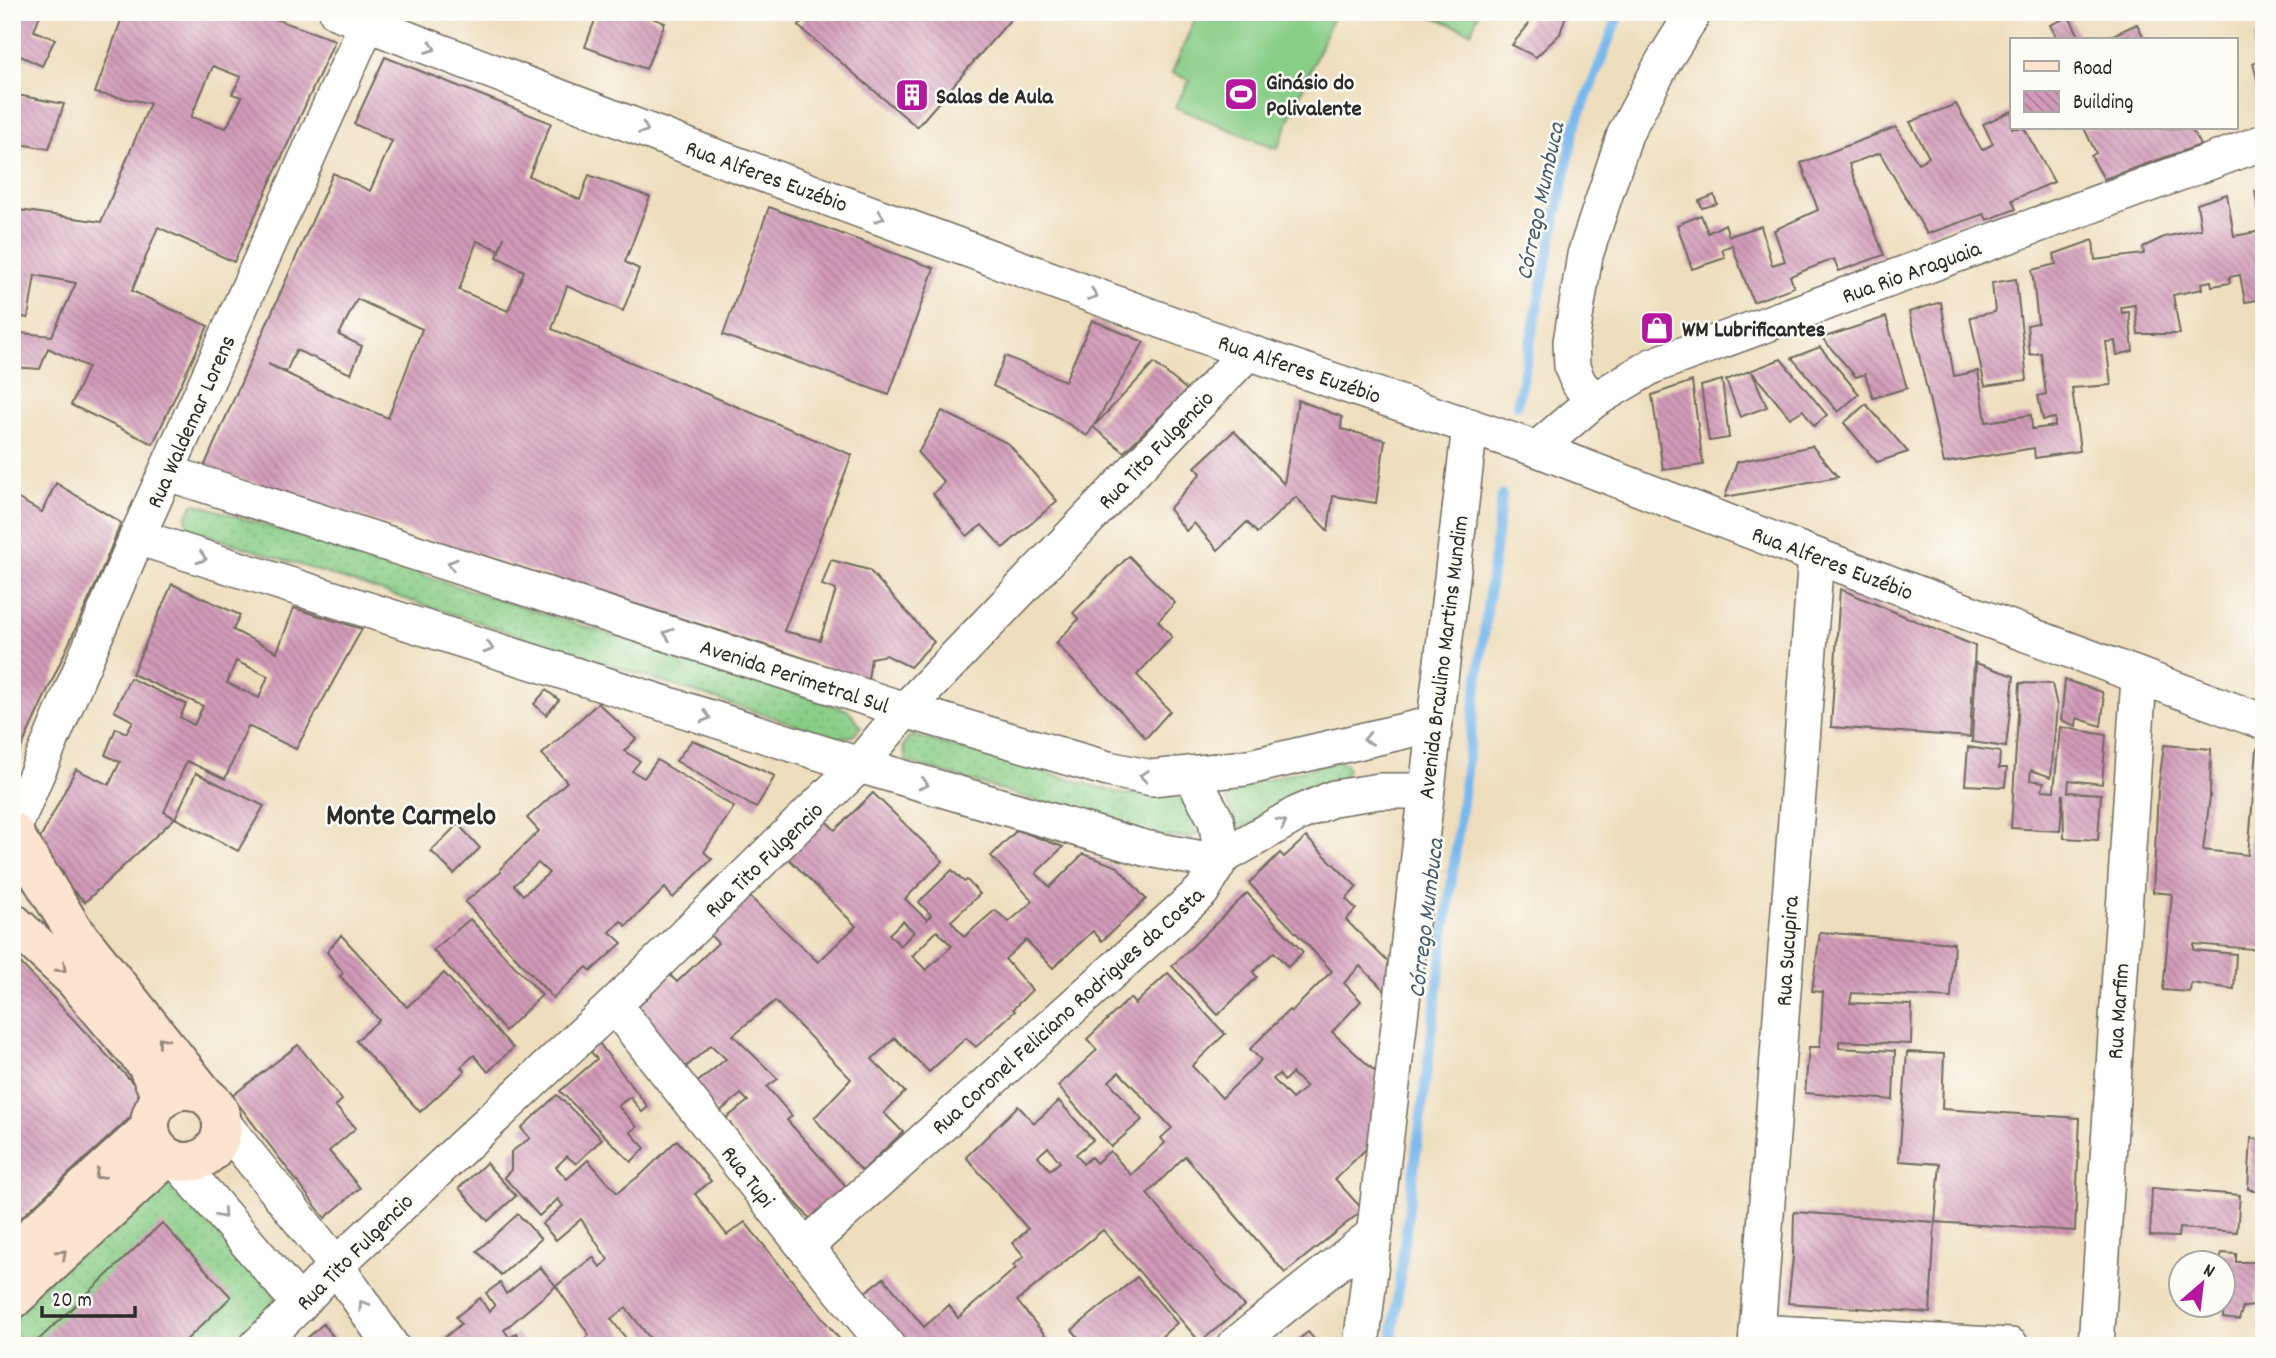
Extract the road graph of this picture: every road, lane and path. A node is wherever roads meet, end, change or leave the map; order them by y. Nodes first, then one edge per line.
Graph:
1 (1694, 12) edge
2 (358, 16) edge
3 (2264, 142) edge
4 (1248, 352) junction
5 (1593, 401) junction
6 (1470, 426) junction
7 (1537, 449) junction
8 (168, 472) junction
9 (137, 537) junction
10 (1816, 556) junction
11 (2139, 677) junction
12 (905, 710) junction
13 (2264, 722) edge
14 (1434, 724) junction
15 (859, 765) junction
16 (1191, 774) junction
17 (1426, 791) junction
18 (12, 831) edge
19 (1222, 857) junction
20 (12, 922) edge
21 (614, 1005) junction
22 (214, 1109) junction
23 (164, 1137) junction
24 (1374, 1234) junction
25 (805, 1247) junction
26 (12, 1254) edge
27 (336, 1265) junction
28 (12, 1300) edge
29 (300, 1304) junction
30 (1756, 1339) edge
31 (257, 1346) edge
32 (391, 1346) edge
33 (887, 1346) edge
34 (1234, 1346) edge
35 (1362, 1346) edge
36 (2011, 1346) edge
37 (2096, 1346) edge

1 - 5 street
2 -> 4 street, Rua Alferes Euzébio
2 - 8 street, Rua Waldemar Lorens
3 - 5 street, Rua Rio Araguaia
4 - 6 street, Rua Alferes Euzébio
4 - 12 street, Rua Tito Fulgencio
5 - 7 street, Rua Rio Araguaia
6 - 7 street, Rua Alferes Euzébio
6 - 14 street, Avenida Braulino Martins Mundim
7 - 10 street, Rua Alferes Euzébio
8 - 9 street, Rua Waldemar Lorens
12 -> 8 street, Avenida Perimetral Sul
9 -> 15 street
9 - 18 street, Rua Waldemar Lorens
10 - 11 street, Rua Alferes Euzébio
10 - 30 street, Rua Sucupira
11 - 13 street, Rua Alferes Euzébio
11 - 37 street, Rua Marfim
12 - 15 street, Rua Tito Fulgencio
16 -> 12 street, Avenida Perimetral Sul
14 -> 16 street, Avenida Perimetral Sul
14 - 17 street, Avenida Braulino Martins Mundim
15 -> 19 street
15 - 21 street, Rua Tito Fulgencio
16 - 19 street
19 -> 17 street, Rua Coronel Feliciano Rodrigues da Costa
17 - 24 street, Avenida Braulino Martins Mundim
22 -> 18 main road
19 - 25 street, Rua Coronel Feliciano Rodrigues da Costa
20 -> 23 main road
21 - 25 street, Rua Tupi
21 - 27 street, Rua Tito Fulgencio
22 - 23 main road
22 - 23 main road
22 - 27 street
23 -> 26 main road
28 -> 23 main road
23 -> 29 street
24 - 34 street
24 - 35 street, Avenida Braulino Martins Mundim
25 - 33 street, Rua Tupi
27 - 29 street, Rua Tito Fulgencio
32 -> 27 street
29 - 31 street, Rua Tito Fulgencio
30 - 36 street

